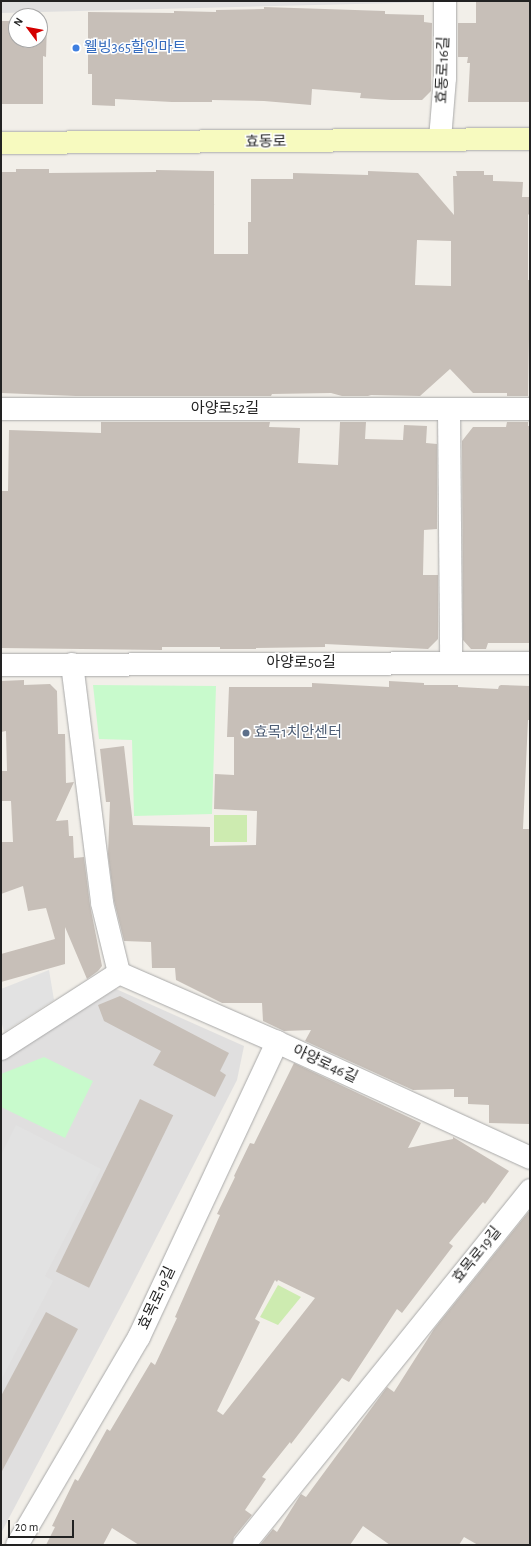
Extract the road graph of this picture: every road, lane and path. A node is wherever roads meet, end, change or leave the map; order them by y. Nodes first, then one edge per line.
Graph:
1 (444, 1) edge
2 (440, 139) junction
3 (530, 139) edge
4 (1, 143) edge
5 (1, 408) edge
6 (530, 409) edge
7 (449, 410) junction
8 (451, 663) junction
9 (530, 663) edge
10 (72, 664) junction
11 (1, 665) edge
12 (119, 973) junction
13 (277, 1042) junction
14 (1, 1049) edge
15 (530, 1158) edge
16 (530, 1190) edge
17 (17, 1545) edge
18 (244, 1545) edge

1 - 2 street, 효동로16길
2 - 3 main road, 효동로
2 - 4 main road, 효동로
5 - 7 street, 아양로52길
6 - 7 street, 아양로52길
7 - 8 street
8 - 9 street, 아양로50길
8 - 10 street, 아양로50길
10 - 11 street, 아양로50길
10 - 12 street
12 - 13 street, 아양로46길
12 - 14 street
13 - 15 street, 아양로46길
13 - 17 street, 효목로19길
16 - 18 street, 효목로19길

